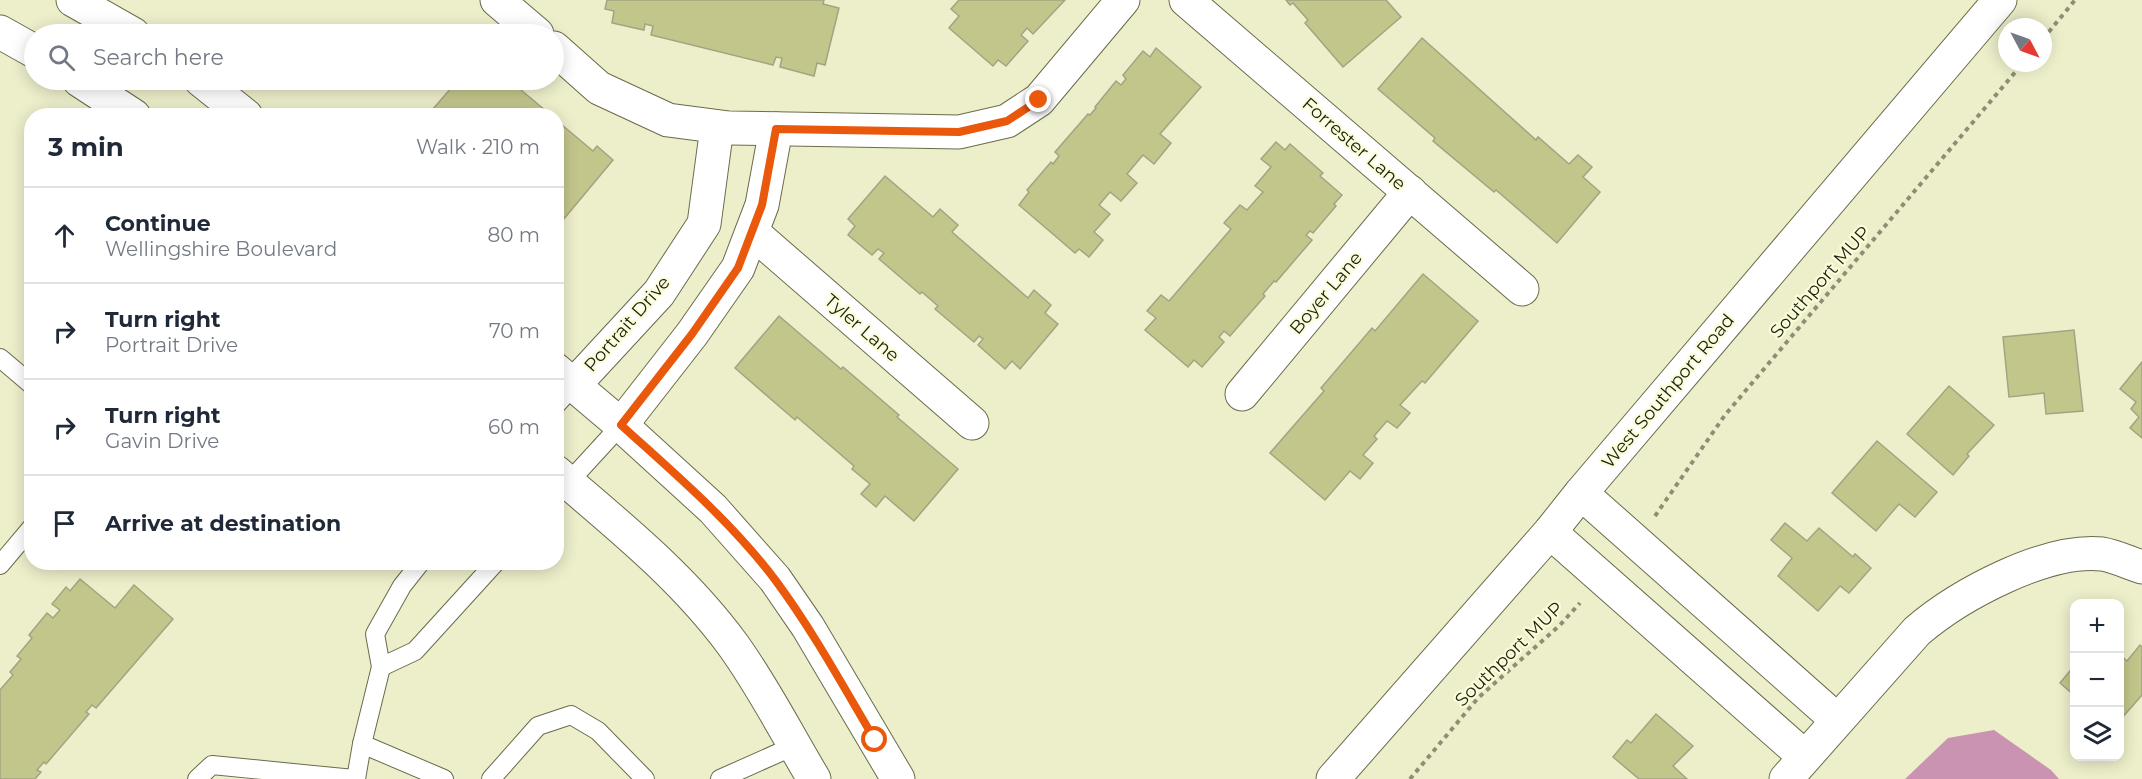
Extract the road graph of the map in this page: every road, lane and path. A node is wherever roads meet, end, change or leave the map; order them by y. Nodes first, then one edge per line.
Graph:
1 (73, 0) edge
2 (497, 0) edge
3 (1123, 0) edge
4 (1186, 0) edge
5 (2000, 0) edge
6 (2075, 0) edge
7 (115, 24) edge
8 (525, 24) edge
9 (2052, 28) edge
10 (0, 32) edge
11 (24, 45) edge
12 (564, 57) edge
13 (2015, 72) edge
14 (94, 90) edge
15 (214, 90) edge
16 (122, 108) edge
17 (236, 108) edge
18 (717, 127) junction
19 (776, 129) junction
20 (1410, 192) junction
21 (752, 232) junction
22 (1522, 289) dead end
23 (0, 358) edge
24 (24, 378) edge
25 (564, 384) edge
26 (564, 387) edge
27 (1242, 394) dead end
28 (972, 423) dead end
29 (621, 425) junction
30 (564, 479) edge
31 (564, 486) edge
32 (1581, 493) junction
33 (1654, 518) dead end
34 (1550, 532) junction
35 (24, 536) edge
36 (0, 565) edge
37 (2142, 567) edge
38 (415, 570) edge
39 (489, 570) edge
40 (1580, 603) dead end
41 (381, 667) junction
42 (1837, 720) junction
43 (362, 744) junction
44 (794, 746) junction
45 (1796, 768) edge
46 (197, 779) edge
47 (355, 779) edge
48 (444, 779) edge
49 (492, 779) edge
50 (645, 779) edge
51 (720, 779) edge
52 (814, 779) edge
53 (898, 779) edge
54 (1333, 779) edge
55 (1410, 779) edge

1 - 7 street
2 - 8 street
3 - 19 street
4 - 20 street, Forrester Lane
5 - 32 street, West Southport Road
6 - 9 path
10 - 11 street
12 - 18 street
13 - 33 path, Southport MUP
14 - 16 street
15 - 17 street
18 - 19 street
18 - 25 street, Portrait Drive
19 - 21 street
20 - 22 street, Forrester Lane
20 - 27 street, Boyer Lane
21 - 28 street, Tyler Lane
21 - 29 street
23 - 24 lane
26 - 29 street
29 - 30 lane
29 - 53 street
31 - 44 street
32 - 34 street, West Southport Road
32 - 42 street
34 - 45 street
34 - 54 street, West Southport Road
35 - 36 lane
37 - 42 street
38 - 41 lane
39 - 41 lane
40 - 55 path, Southport MUP
41 - 43 lane
42 - 45 street
43 - 47 lane
43 - 48 lane
44 - 51 lane
44 - 52 street
46 - 47 lane
49 - 50 lane

